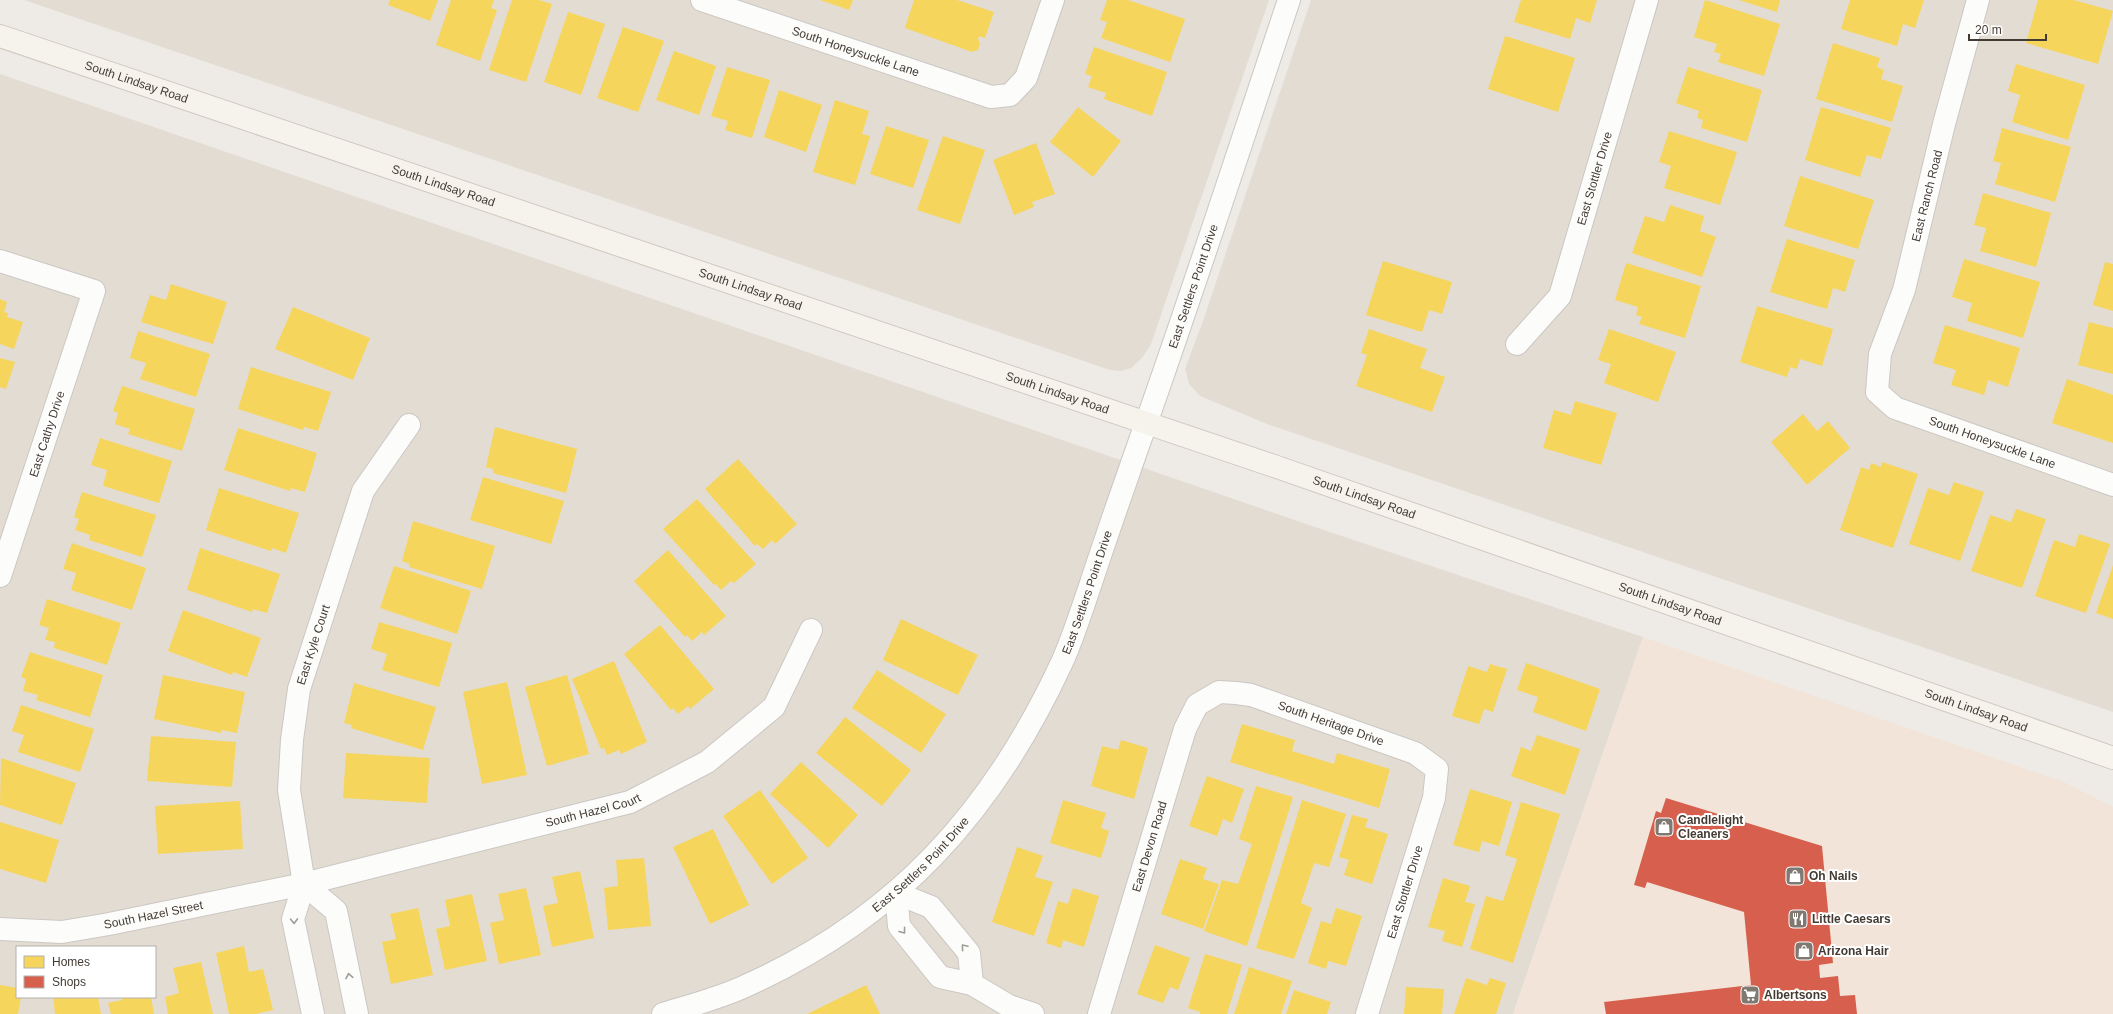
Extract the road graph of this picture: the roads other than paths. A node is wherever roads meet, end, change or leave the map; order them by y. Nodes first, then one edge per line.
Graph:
1 (1052, 0) edge
2 (1289, 0) edge
3 (1647, 0) edge
4 (1978, 0) edge
5 (711, 1) edge
6 (0, 36) edge
7 (0, 261) edge
8 (1517, 344) dead end
9 (1877, 392) joint
10 (1146, 423) junction
11 (409, 425) dead end
12 (2113, 485) edge
13 (0, 576) edge
14 (811, 630) dead end
15 (1219, 692) joint
16 (2113, 758) edge
17 (1437, 769) joint
18 (304, 884) junction
19 (896, 893) junction
20 (0, 930) edge
21 (972, 984) junction
22 (312, 1014) edge
23 (357, 1014) edge
24 (664, 1014) edge
25 (1033, 1014) edge
26 (1099, 1014) edge
27 (1367, 1014) edge

1 - 5 street, South Honeysuckle Lane
2 - 10 street, East Settlers Point Drive
3 - 8 street, East Stottler Drive
4 - 9 street, East Ranch Road
6 - 10 main road, South Lindsay Road
7 - 13 street, East Cathy Drive
9 - 12 street, South Honeysuckle Lane
10 - 16 main road, South Lindsay Road
10 - 19 street, East Settlers Point Drive
11 - 18 street, East Kyle Court
14 - 18 street, South Hazel Court
15 - 17 street, South Heritage Drive
15 - 26 street, East Devon Road
17 - 27 street, East Stottler Drive
18 - 20 street, South Hazel Street
18 -> 22 street, East Kyle Court
23 -> 18 street
21 -> 19 street
19 -> 21 street
19 - 24 street, East Settlers Point Drive
21 - 25 street

